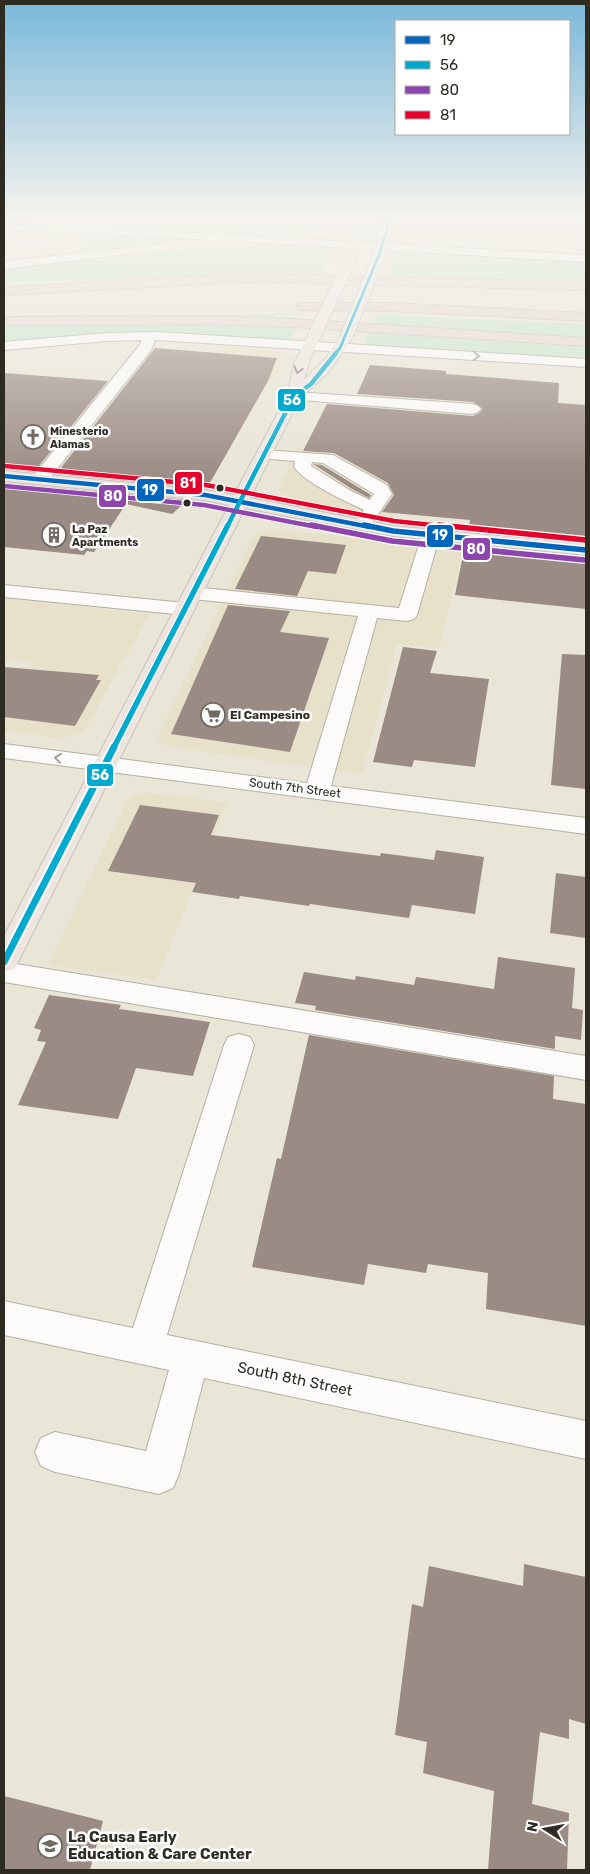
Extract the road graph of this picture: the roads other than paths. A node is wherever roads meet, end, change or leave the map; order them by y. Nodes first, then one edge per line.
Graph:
1 (328, 306) edge
2 (345, 306) edge
3 (358, 306) edge
4 (398, 306) edge
5 (83, 307) dead end
6 (291, 307) dead end
7 (4, 312) edge
8 (586, 317) edge
9 (4, 321) edge
10 (150, 336) junction
11 (312, 340) junction
12 (343, 342) junction
13 (586, 342) edge
14 (4, 346) edge
15 (586, 363) edge
16 (294, 396) junction
17 (473, 408) dead end
18 (264, 454) junction
19 (305, 457) junction
20 (4, 476) edge
21 (40, 479) junction
22 (240, 502) junction
23 (372, 507) junction
24 (362, 525) junction
25 (431, 535) junction
26 (586, 550) edge
27 (4, 591) edge
28 (189, 601) junction
29 (369, 611) junction
30 (4, 751) edge
31 (106, 763) junction
32 (317, 791) junction
33 (586, 826) edge
34 (4, 962) edge
35 (4, 972) edge
36 (239, 1045) dead end
37 (586, 1068) edge
38 (4, 1318) edge
39 (145, 1347) junction
40 (191, 1357) junction
41 (586, 1440) edge
42 (55, 1452) dead end

1 - 11 main road, bridge
2 - 6 highway
3 - 12 main road, bridge
4 - 8 highway
5 - 7 highway
9 - 13 highway
10 - 11 street
10 - 14 street
10 - 21 street
11 - 12 street
11 -> 16 main road
12 -> 15 street
12 - 16 main road
16 - 17 street
16 - 18 main road
18 - 19 street
18 - 22 main road
19 - 23 street
19 - 23 street
20 - 21 main road
21 - 22 main road
22 - 24 main road
22 - 28 main road
23 - 24 street
24 - 25 main road
25 - 26 main road
25 - 29 street
27 - 28 street
28 - 29 street
28 - 31 main road
29 - 32 street
31 -> 30 street, South 7th Street
31 - 32 street, South 7th Street
31 - 34 main road
32 - 33 street, South 7th Street
35 - 37 street
36 - 39 street
38 - 39 street, South 8th Street
39 - 40 street, South 8th Street
40 - 41 street, South 8th Street
40 - 42 street

